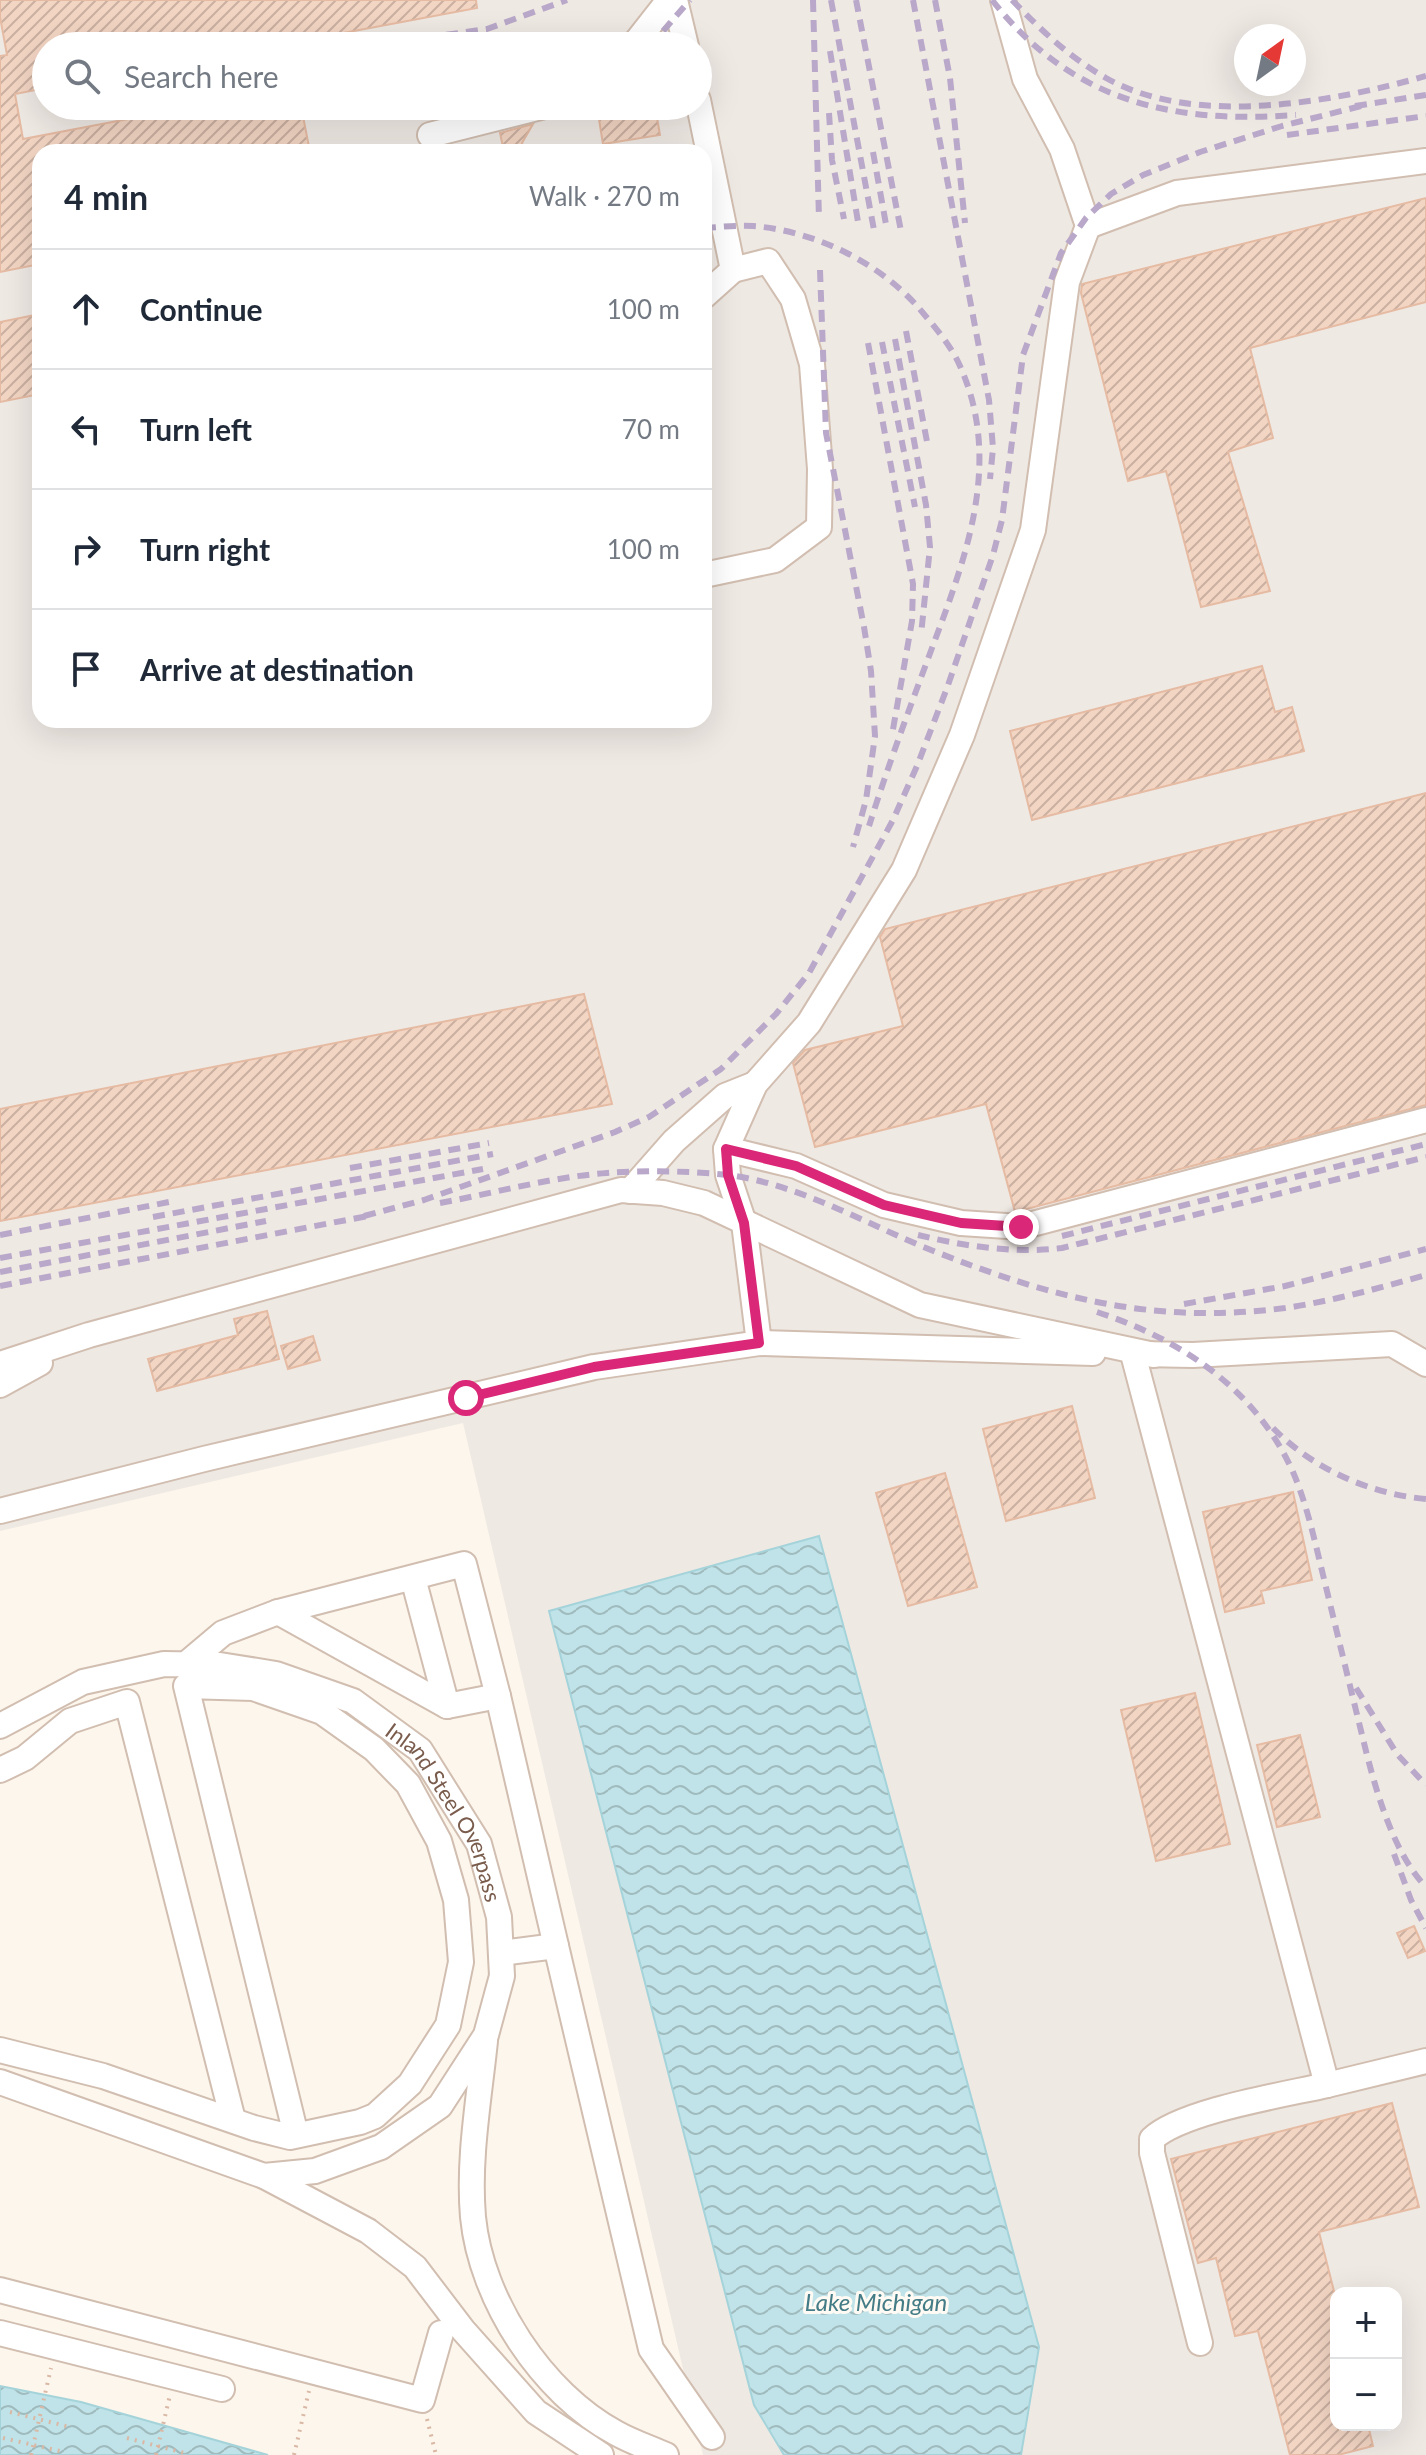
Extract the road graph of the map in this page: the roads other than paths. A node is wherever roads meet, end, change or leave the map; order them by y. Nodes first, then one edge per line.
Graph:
1 (669, 0) edge
2 (675, 0) edge
3 (1003, 0) edge
4 (644, 32) edge
5 (683, 32) edge
6 (489, 120) edge
7 (702, 120) edge
8 (430, 135) dead end
9 (707, 144) edge
10 (1426, 161) edge
11 (712, 168) edge
12 (1088, 226) junction
13 (733, 270) junction
14 (712, 289) edge
15 (712, 573) edge
16 (755, 1084) junction
17 (1426, 1120) edge
18 (726, 1149) junction
19 (630, 1191) junction
20 (744, 1223) junction
21 (89, 1335) junction
22 (759, 1343) junction
23 (1144, 1354) junction
24 (0, 1364) edge
25 (1426, 1364) edge
26 (0, 1385) edge
27 (0, 1511) edge
28 (413, 1578) junction
29 (278, 1612) junction
30 (185, 1665) junction
31 (498, 1696) junction
32 (447, 1706) junction
33 (0, 1726) edge
34 (0, 1770) edge
35 (556, 1946) junction
36 (501, 1953) junction
37 (486, 2035) junction
38 (0, 2050) edge
39 (1426, 2061) edge
40 (0, 2082) edge
41 (1327, 2085) junction
42 (233, 2120) junction
43 (296, 2135) junction
44 (264, 2176) junction
45 (0, 2290) edge
46 (0, 2333) edge
47 (441, 2333) dead end
48 (1200, 2343) dead end
49 (222, 2389) dead end
50 (712, 2437) dead end
51 (601, 2455) edge
52 (666, 2455) edge

1 - 4 street
2 - 5 street
3 - 12 street
6 - 8 street
7 - 9 street
10 - 12 street
11 - 13 street
12 - 16 street
13 - 14 street
13 - 15 street
16 - 18 street
16 - 19 street
17 - 18 street
18 - 20 street
19 - 20 street
19 - 21 street
20 - 22 street
20 - 23 street
21 - 24 street
21 - 26 street
22 - 23 street
22 - 27 street
23 - 25 street
23 - 41 street
28 - 29 street
28 - 31 street
28 - 32 street
29 - 30 street
29 - 32 street
30 - 33 street, Inland Steel Overpass
30 - 36 street, Inland Steel Overpass
31 - 32 street
31 - 35 street
34 - 42 street
35 - 36 street
35 - 50 street
36 - 37 street, Inland Steel Overpass
37 - 44 street, Inland Steel Overpass
37 - 52 street
38 - 42 street
39 - 41 street
40 - 44 street, Inland Steel Overpass
41 - 48 street
42 - 43 street
43 - 43 street
44 - 51 street, Inland Steel Overpass
45 - 47 street
46 - 49 street

